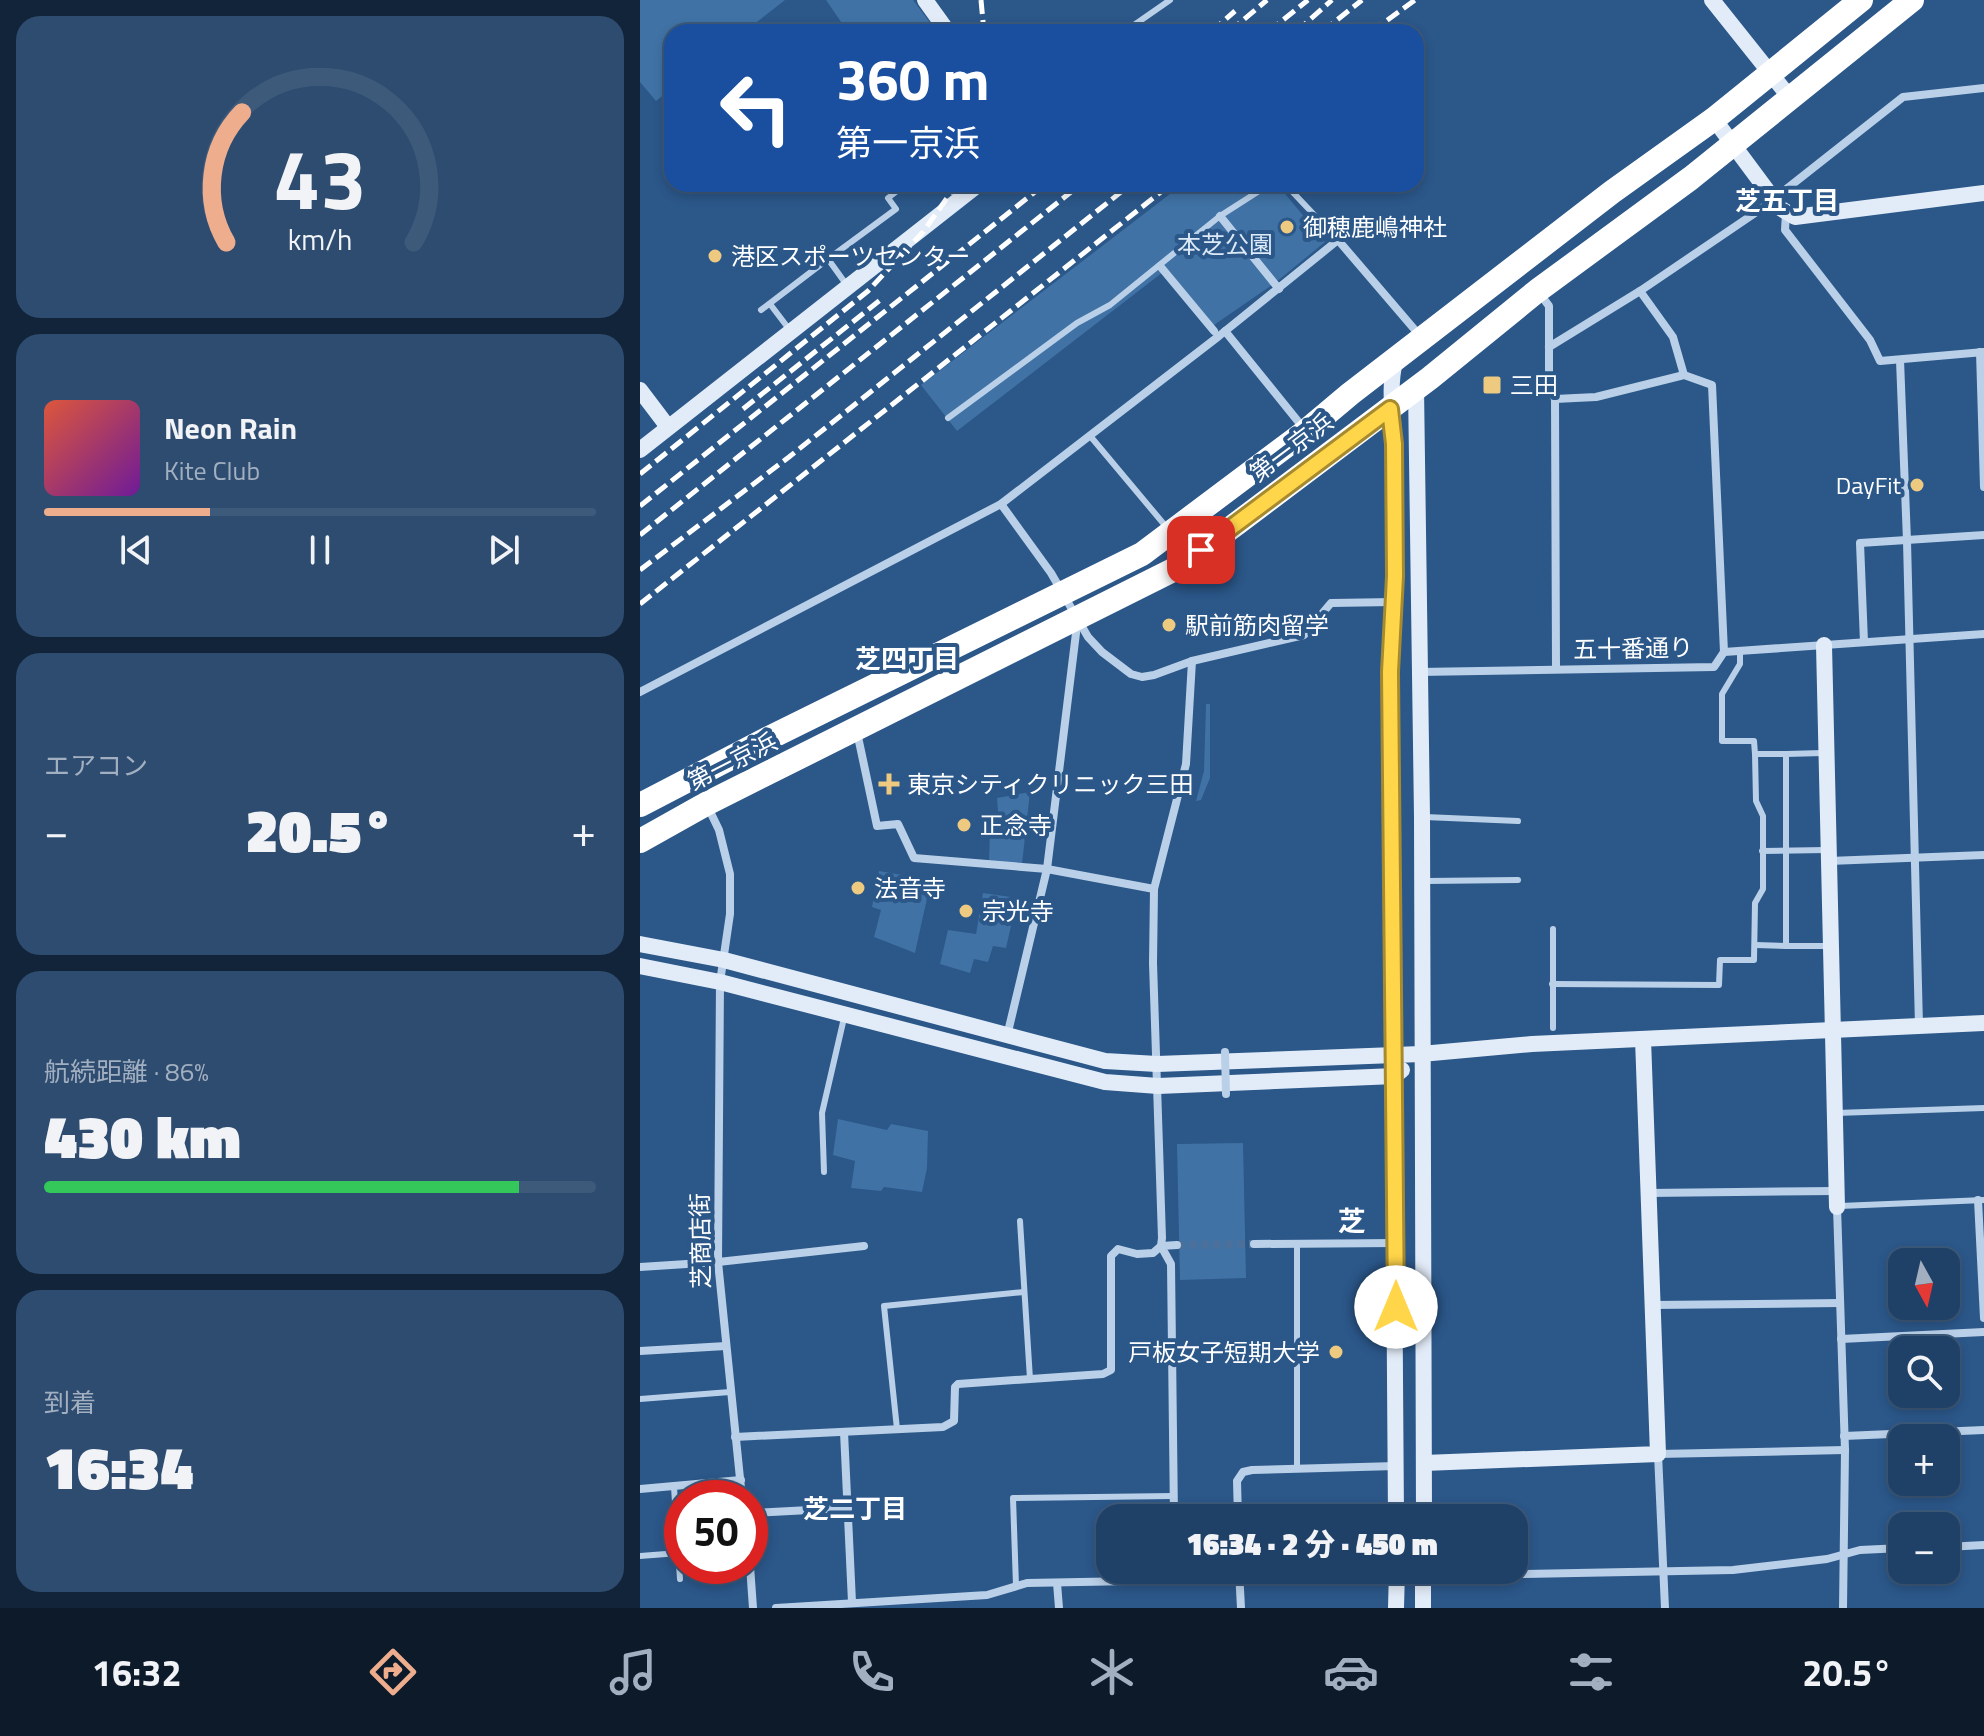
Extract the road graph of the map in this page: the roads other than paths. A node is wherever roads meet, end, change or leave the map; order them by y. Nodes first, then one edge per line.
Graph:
1 (925, 0) edge
2 (1170, 0) edge
3 (1712, 0) edge
4 (1861, 0) edge
5 (1912, 0) edge
6 (942, 24) edge
7 (1136, 24) edge
8 (1771, 75) junction
9 (1984, 88) edge
10 (1791, 99) junction
11 (1714, 119) junction
12 (1670, 151) junction
13 (1740, 154) junction
14 (1691, 178) junction
15 (896, 192) edge
16 (969, 192) edge
17 (1258, 192) edge
18 (1293, 192) edge
19 (1984, 193) edge
20 (1774, 199) junction
21 (1786, 213) junction
22 (1220, 216) junction
23 (1338, 240) junction
24 (828, 259) junction
25 (1160, 266) junction
26 (849, 287) junction
27 (1279, 289) junction
28 (1537, 291) junction
29 (1640, 291) junction
30 (770, 304) junction
31 (761, 310) dead end
32 (1214, 331) dead end
33 (1225, 331) junction
34 (791, 332) junction
35 (1422, 338) junction
36 (1549, 347) junction
37 (1982, 352) edge
38 (1900, 360) junction
39 (1395, 361) junction
40 (1684, 375) junction
41 (1416, 388) junction
42 (640, 390) edge
43 (1555, 399) junction
44 (1390, 409) junction
45 (948, 418) dead end
46 (668, 427) junction
47 (1306, 431) junction
48 (1091, 437) junction
49 (640, 450) edge
50 (1984, 487) edge
51 (1001, 504) junction
52 (1171, 533) junction
53 (1984, 535) edge
54 (1907, 541) junction
55 (1062, 593) junction
56 (1395, 602) junction
57 (1078, 620) junction
58 (1984, 634) edge
59 (1910, 639) junction
60 (1864, 642) junction
61 (1824, 645) junction
62 (950, 648) junction
63 (1740, 651) junction
64 (1724, 652) junction
65 (1192, 661) junction
66 (1556, 669) junction
67 (1419, 672) junction
68 (964, 676) junction
69 (640, 692) edge
70 (856, 729) junction
71 (1827, 753) junction
72 (1755, 754) junction
73 (1786, 754) junction
74 (706, 804) junction
75 (640, 805) edge
76 (1422, 817) junction
77 (1518, 821) dead end
78 (640, 841) edge
79 (1762, 851) junction
80 (1786, 851) junction
81 (1984, 855) edge
82 (1829, 856) junction
83 (1915, 858) junction
84 (1047, 869) junction
85 (1518, 880) dead end
86 (1422, 881) junction
87 (1154, 889) junction
88 (1553, 929) dead end
89 (640, 944) edge
90 (1755, 945) junction
91 (1786, 946) junction
92 (1831, 947) junction
93 (724, 960) junction
94 (640, 966) edge
95 (720, 982) junction
96 (1552, 984) junction
97 (845, 1014) junction
98 (1984, 1023) edge
99 (1919, 1026) junction
100 (1553, 1028) dead end
101 (1833, 1028) junction
102 (1007, 1036) junction
103 (1643, 1039) junction
104 (1225, 1052) dead end
105 (1421, 1054) junction
106 (1395, 1055) junction
107 (1157, 1064) junction
108 (1395, 1076) junction
109 (1158, 1086) junction
110 (1226, 1094) dead end
111 (1984, 1108) edge
112 (1835, 1113) junction
113 (824, 1172) dead end
114 (1647, 1193) junction
115 (1836, 1199) junction
116 (1981, 1200) edge
117 (1020, 1221) dead end
118 (1396, 1243) junction
119 (1254, 1244) tunnel mouth
120 (1297, 1244) junction
121 (1177, 1245) tunnel mouth
122 (864, 1246) dead end
123 (1161, 1246) junction
124 (718, 1262) junction
125 (640, 1267) edge
126 (1024, 1292) junction
127 (1840, 1303) junction
128 (1652, 1305) junction
129 (1984, 1318) edge
130 (1984, 1332) edge
131 (1841, 1339) junction
132 (726, 1346) junction
133 (640, 1351) edge
134 (1030, 1379) junction
135 (730, 1392) junction
136 (640, 1399) edge
137 (897, 1429) junction
138 (1984, 1430) edge
139 (844, 1432) junction
140 (1844, 1436) junction
141 (735, 1437) junction
142 (1845, 1450) junction
143 (1658, 1454) junction
144 (1424, 1463) junction
145 (1396, 1466) junction
146 (1297, 1469) junction
147 (741, 1480) edge
148 (664, 1488) edge
149 (640, 1489) edge
150 (1173, 1496) junction
151 (1173, 1504) edge
152 (1238, 1504) edge
153 (1396, 1504) edge
154 (1424, 1504) edge
155 (848, 1508) junction
156 (768, 1512) edge
157 (1984, 1545) edge
158 (1960, 1546) edge
159 (1888, 1549) edge
160 (664, 1554) edge
161 (1845, 1554) junction
162 (640, 1556) edge
163 (1664, 1572) junction
164 (1528, 1573) edge
165 (1096, 1582) edge
166 (1057, 1583) junction
167 (751, 1584) edge
168 (1240, 1584) edge
169 (1397, 1584) edge
170 (1423, 1584) edge
171 (1016, 1586) junction
172 (852, 1602) junction
173 (753, 1608) edge
174 (776, 1608) edge
175 (1059, 1608) edge
176 (1241, 1608) edge
177 (1396, 1608) edge
178 (1423, 1608) edge
179 (1665, 1608) edge
180 (1843, 1608) edge

1 - 6 street
2 - 7 lane
3 - 8 street
4 - 8 highway, 第一京浜
5 - 10 highway, 第一京浜
8 - 10 street
8 - 11 highway, 第一京浜
9 - 20 street
10 - 13 highway, 第一京浜
11 - 12 highway, 第一京浜
11 - 13 street
12 - 14 highway
12 - 35 highway, 第一京浜
13 - 14 highway, 第一京浜
13 - 20 street
14 - 28 highway, 第一京浜
15 - 24 lane
16 - 26 street
17 - 22 lane
18 - 23 lane
19 - 21 street
20 - 21 street
20 - 29 street
21 - 38 street
22 - 25 lane
22 - 27 street
23 - 27 street
23 - 35 street
24 - 26 lane
24 - 30 lane
25 - 32 street
25 - 45 lane
26 - 34 street
27 - 33 street
28 - 36 street
28 - 41 highway, 第一京浜
29 - 36 street
29 - 40 street
30 - 31 lane
30 - 34 lane
33 - 47 street
33 - 48 street
34 - 46 street
35 - 39 highway, 第一京浜
36 - 43 street
37 - 38 street
37 - 50 street
38 - 54 street
39 - 44 street
39 - 47 highway, 第一京浜
40 - 43 street
40 - 64 street
41 - 44 highway, 第一京浜
41 - 67 street
42 - 46 street
43 - 66 street
44 - 56 street
44 - 57 highway, 第一京浜
46 - 49 street
47 - 52 highway, 第一京浜
48 - 51 street
48 - 52 lane
51 - 55 street
51 - 69 street
52 - 55 highway, 第一京浜
53 - 54 street
54 - 59 street
54 - 60 street
55 - 57 street
55 - 62 highway, 第一京浜
56 - 65 street
56 - 106 street
57 - 65 street
57 - 68 highway, 第一京浜
57 - 84 street
58 - 59 street, 五十番通り
59 - 60 street, 五十番通り
59 - 83 street
60 - 61 street, 五十番通り
61 - 63 street, 五十番通り
61 - 71 street
62 - 68 highway
62 - 75 highway, 第一京浜
63 - 64 street, 五十番通り
63 - 72 lane
64 - 66 street, 五十番通り
65 - 87 street
66 - 67 street, 五十番通り
67 - 76 street
68 - 70 highway, 第一京浜
70 - 74 highway, 第一京浜
70 - 84 street
71 - 73 lane
71 - 82 street
72 - 73 lane
72 - 79 lane
73 - 80 lane
74 - 78 highway, 第一京浜
74 - 93 street, 芝商店街
76 - 77 lane
76 - 86 street
79 - 80 lane
79 - 90 lane
80 - 82 lane
80 - 91 lane
81 - 83 street
82 - 83 street
82 - 92 street
83 - 99 street
84 - 87 street
84 - 102 street
85 - 86 lane
86 - 105 street
87 - 107 street
88 - 96 lane
89 - 93 street
90 - 91 lane
90 - 96 lane
91 - 92 lane
92 - 101 street
93 - 95 street, 芝商店街
93 - 102 street
94 - 95 street
95 - 97 street
95 - 124 street, 芝商店街
96 - 100 lane
97 - 109 street
97 - 113 lane
98 - 99 street
99 - 101 street
101 - 103 street
101 - 112 street
102 - 107 street
103 - 105 street
103 - 114 street
104 - 110 street, bridge
105 - 106 street
105 - 108 street
105 - 144 street
106 - 107 street
106 - 108 street
107 - 109 street
108 - 109 street
108 - 118 street
109 - 123 street
111 - 112 lane
112 - 115 street
114 - 115 street
114 - 128 street
115 - 116 lane
115 - 127 street
116 - 129 street
117 - 126 lane
118 - 120 street
118 - 145 street
119 - 120 street
120 - 146 lane
121 - 123 street
122 - 124 street
123 - 134 street
123 - 150 street
124 - 125 street
124 - 132 street, 芝商店街
126 - 134 lane
126 - 137 lane
127 - 128 street
127 - 131 street
128 - 143 street
130 - 131 street
131 - 140 street
132 - 133 street
132 - 135 street, 芝商店街
134 - 137 street
135 - 136 lane
135 - 141 street, 芝商店街
137 - 139 street
138 - 140 street
139 - 141 street
139 - 155 street
140 - 142 street
141 - 147 street, 芝商店街
142 - 143 street
142 - 161 street
143 - 144 street
143 - 163 street
144 - 154 street
145 - 146 street
145 - 153 street
146 - 152 street
148 - 149 street
150 - 151 street
150 - 171 lane
155 - 156 street
155 - 172 street
157 - 158 street
159 - 161 street
160 - 162 lane
161 - 163 street
161 - 180 street
163 - 164 street
163 - 179 street
165 - 166 street
166 - 171 street
166 - 175 street
167 - 173 street
168 - 176 street
169 - 177 street
170 - 178 street
171 - 172 street
172 - 174 street

